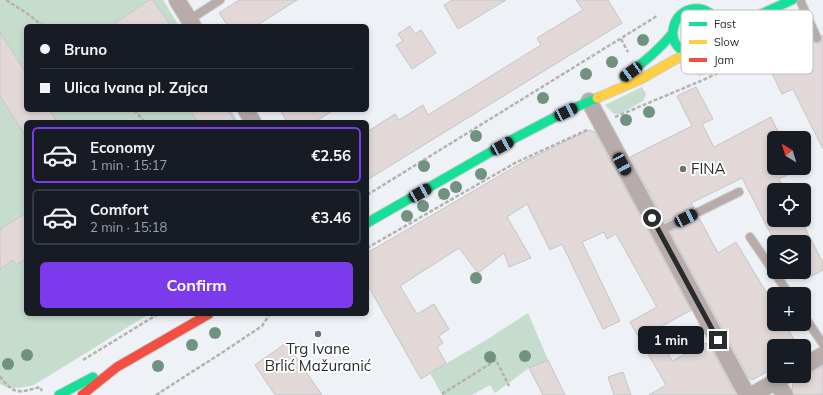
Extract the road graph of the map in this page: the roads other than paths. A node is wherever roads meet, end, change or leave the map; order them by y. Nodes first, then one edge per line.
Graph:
1 (177, 0) edge
2 (220, 0) edge
3 (690, 0) edge
4 (794, 0) edge
5 (752, 8) dead end
6 (686, 10) edge
7 (704, 10) joint
8 (772, 10) edge
9 (800, 10) edge
10 (681, 13) edge
11 (191, 23) edge
12 (813, 31) edge
13 (672, 34) junction
14 (817, 38) dead end
15 (681, 50) edge
16 (681, 57) edge
17 (591, 100) junction
18 (739, 192) dead end
19 (369, 222) edge
20 (660, 231) junction
21 (750, 237) dead end
22 (784, 287) edge
23 (206, 316) edge
24 (811, 326) edge
25 (823, 344) edge
26 (823, 355) edge
27 (811, 362) edge
28 (117, 367) junction
29 (773, 383) edge
30 (781, 383) edge
31 (60, 395) edge
32 (82, 395) edge
33 (747, 395) edge
34 (752, 395) edge
35 (785, 395) edge

1 - 11 street
2 - 11 lane
3 - 7 main road
4 - 5 main road
4 - 8 main road
4 - 9 lane
6 - 7 main road
10 - 13 main road
12 - 14 lane
13 - 15 main road
13 - 17 main road
16 - 17 main road
17 - 19 main road
17 - 20 street
18 - 20 lane
20 - 33 street
21 - 22 lane
23 - 28 main road
24 - 25 lane
26 - 27 street
28 - 31 main road
28 - 32 main road
29 - 34 street
30 - 35 street

